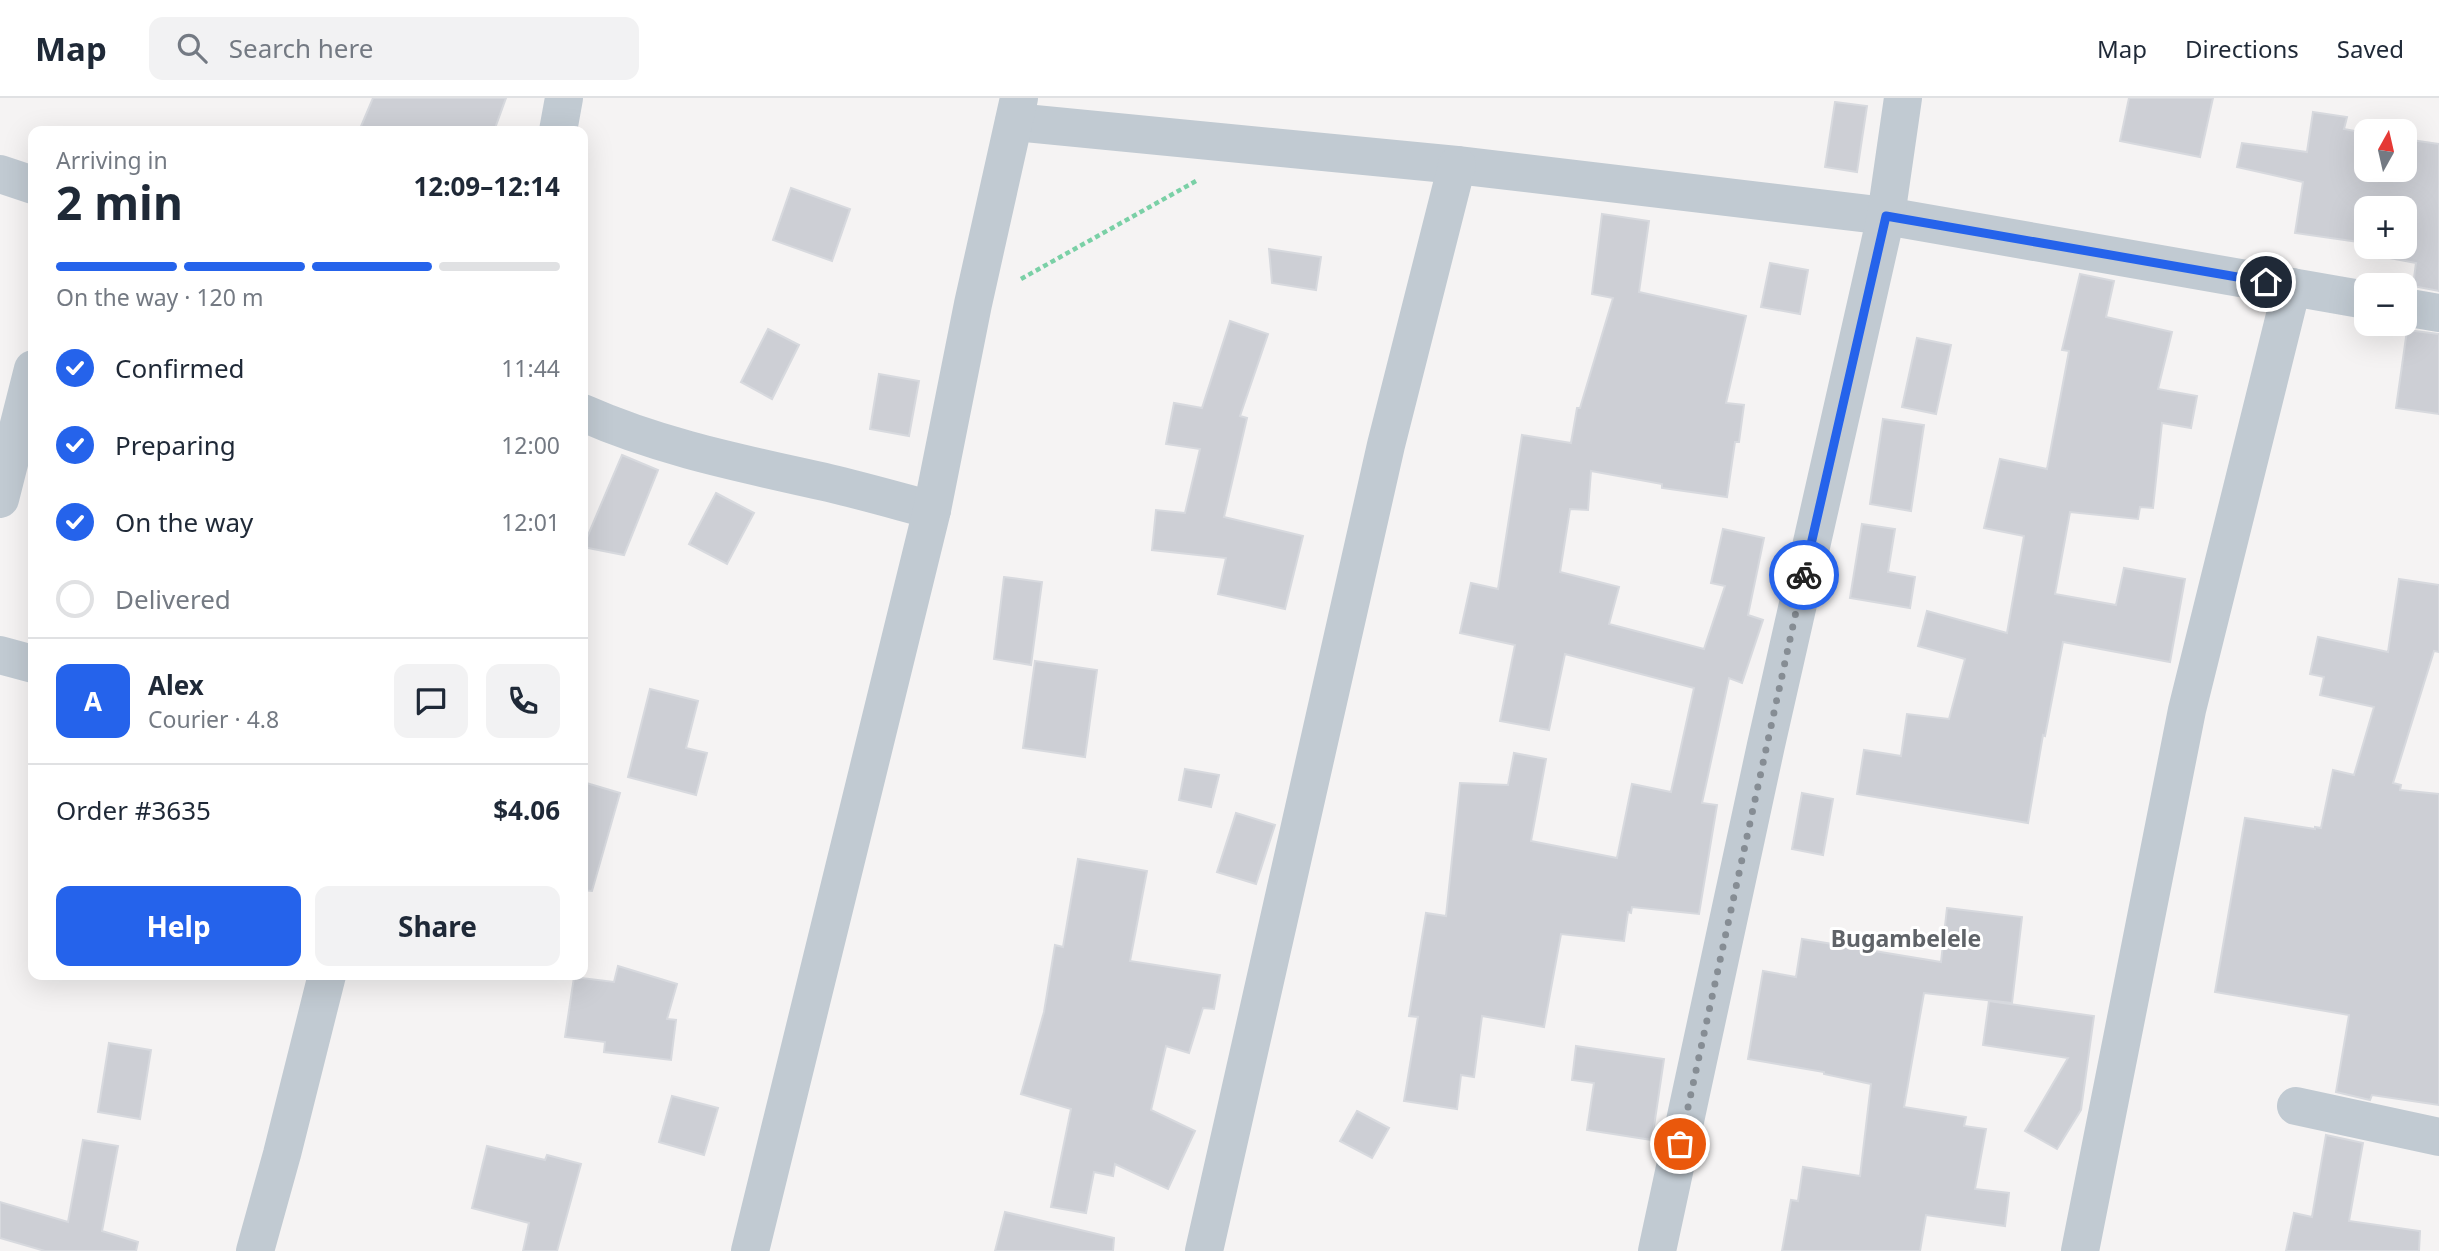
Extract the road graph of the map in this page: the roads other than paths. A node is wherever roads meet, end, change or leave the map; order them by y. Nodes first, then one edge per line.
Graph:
1 (564, 98) edge
2 (1903, 98) edge
3 (1017, 110) edge
4 (559, 126) edge
5 (1457, 165) junction
6 (0, 174) edge
7 (28, 183) edge
8 (1886, 216) junction
9 (2292, 287) junction
10 (2354, 298) edge
11 (2417, 309) edge
12 (2439, 313) edge
13 (28, 389) edge
14 (588, 415) edge
15 (0, 499) edge
16 (932, 510) junction
17 (0, 655) edge
18 (28, 663) edge
19 (326, 980) edge
20 (2296, 1106) dead end
21 (2439, 1137) edge
22 (254, 1251) edge
23 (750, 1251) edge
24 (1204, 1251) edge
25 (1657, 1251) edge
26 (2081, 1251) edge

1 - 4 street
2 - 8 street
3 - 5 street
3 - 16 street
5 - 8 street
5 - 24 street
6 - 7 street
8 - 9 street
8 - 25 street
9 - 10 street
9 - 26 street
11 - 12 street
13 - 15 street
14 - 16 street
16 - 23 street
17 - 18 street
19 - 22 street
20 - 21 street

